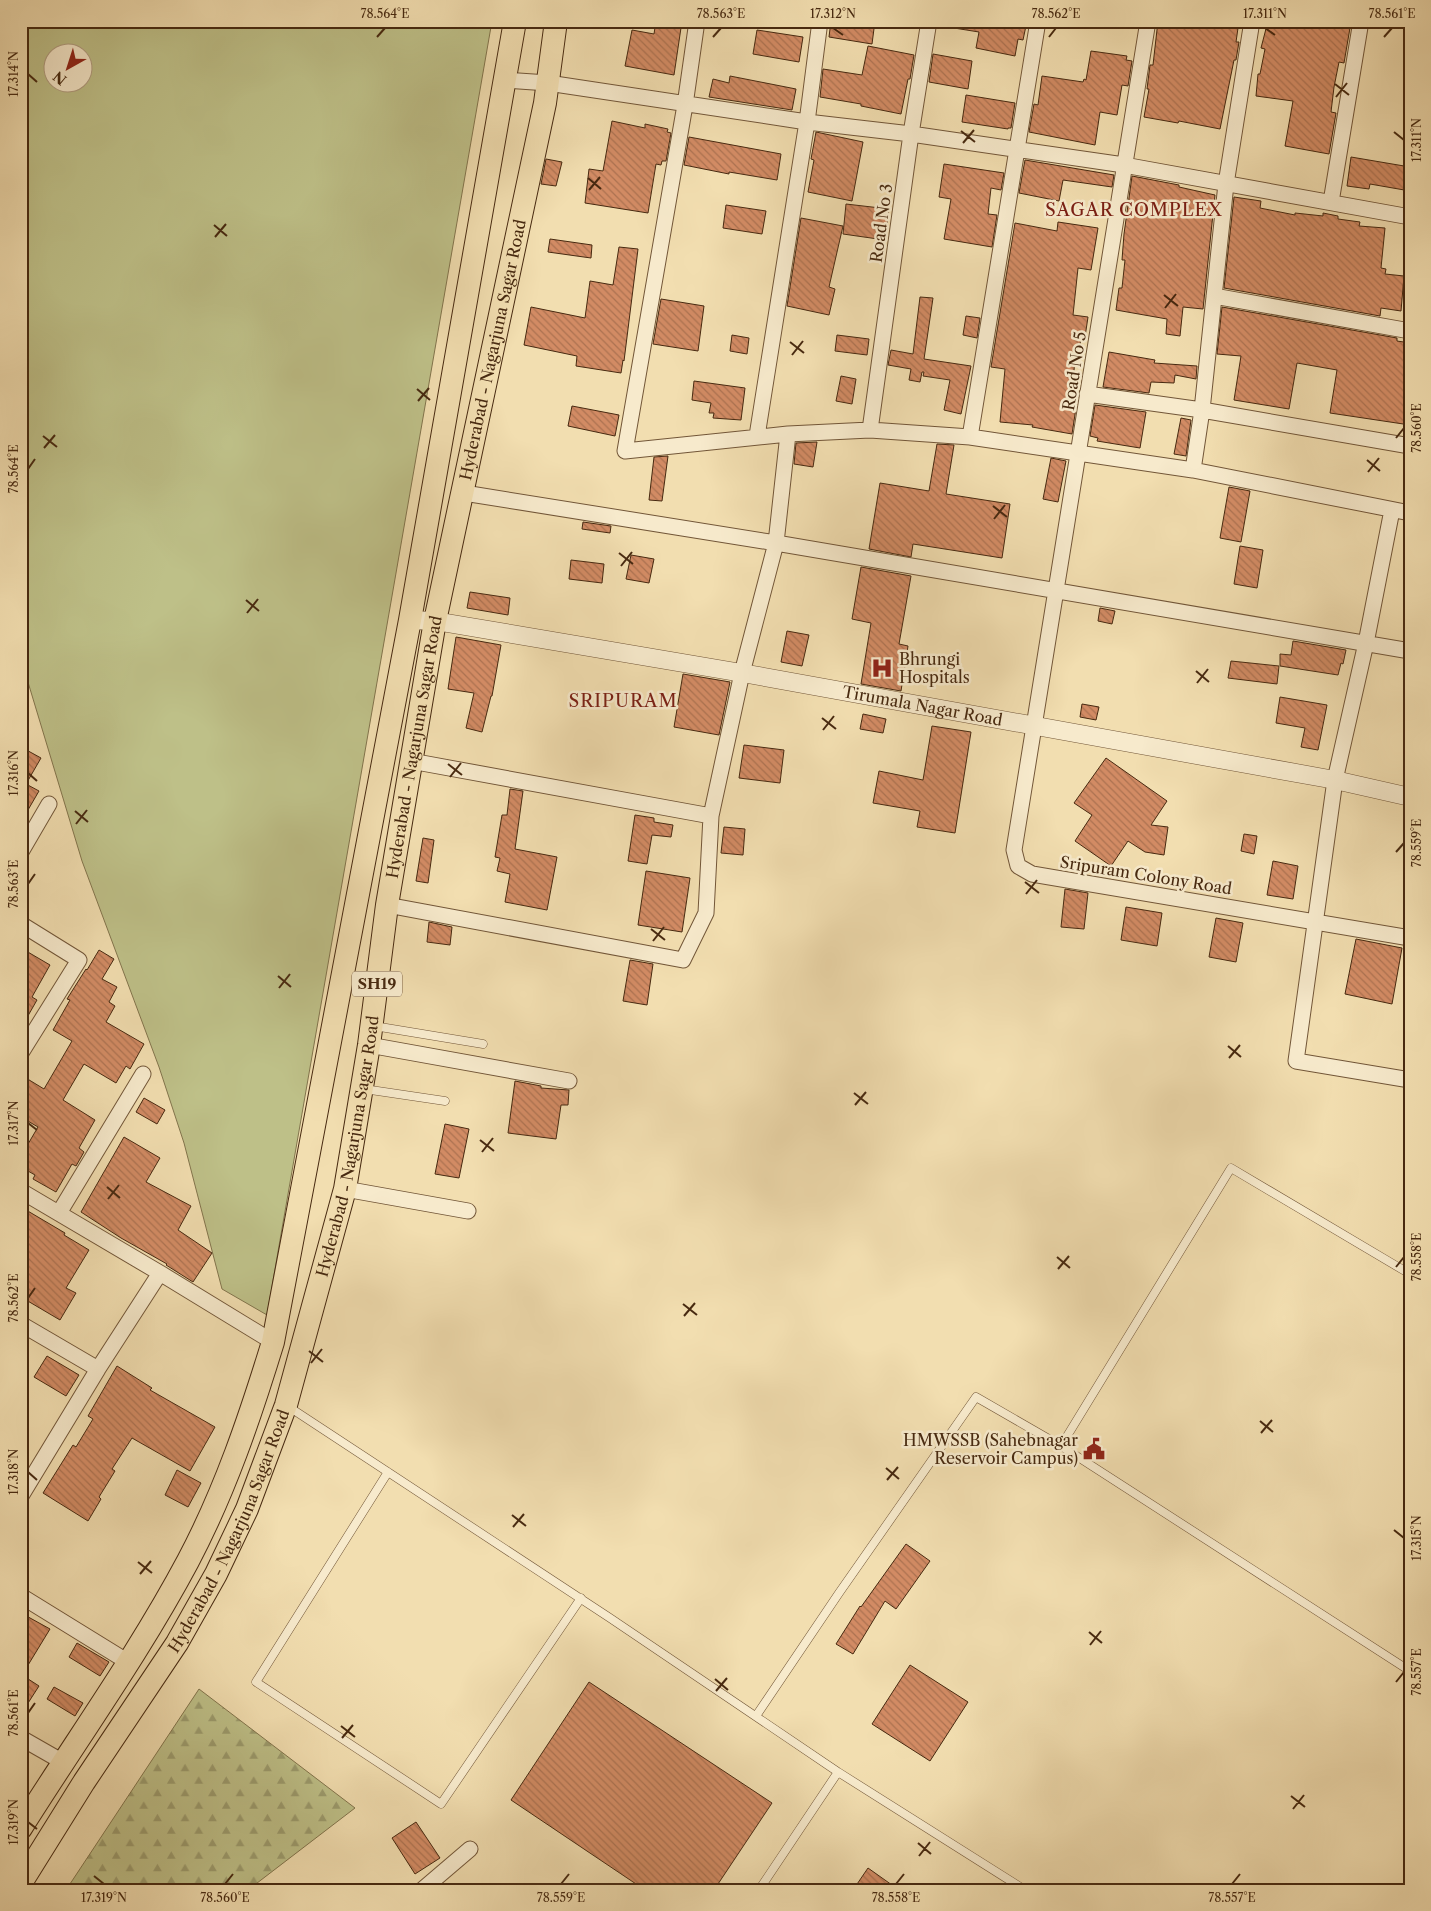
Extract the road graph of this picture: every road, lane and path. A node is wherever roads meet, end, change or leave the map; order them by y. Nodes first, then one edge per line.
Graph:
1 (515, 21) edge
2 (556, 21) edge
3 (697, 21) edge
4 (820, 21) edge
5 (929, 21) edge
6 (1038, 21) edge
7 (1148, 21) edge
8 (1252, 21) edge
9 (1361, 21) edge
10 (505, 80) junction
11 (548, 83) junction
12 (684, 104) junction
13 (807, 122) junction
14 (911, 134) junction
15 (1016, 150) junction
16 (1124, 165) junction
17 (1226, 184) junction
18 (1331, 202) junction
19 (1410, 217) edge
20 (1214, 296) junction
21 (1410, 332) edge
22 (1087, 394) junction
23 (1202, 410) junction
24 (870, 430) junction
25 (788, 434) junction
26 (757, 436) junction
27 (970, 437) junction
28 (1410, 446) edge
29 (1078, 452) junction
30 (1193, 470) junction
31 (464, 493) junction
32 (1392, 510) junction
33 (1410, 513) edge
34 (776, 544) junction
35 (1056, 590) junction
36 (410, 620) junction
37 (435, 621) junction
38 (1366, 643) junction
39 (1410, 652) edge
40 (742, 673) junction
41 (1034, 725) junction
42 (411, 761) junction
43 (1335, 780) junction
44 (1410, 797) edge
45 (49, 804) dead end
46 (710, 816) junction
47 (21, 852) edge
48 (387, 905) junction
49 (1315, 921) junction
50 (21, 924) edge
51 (1410, 938) edge
52 (370, 1035) junction
53 (483, 1044) dead end
54 (21, 1053) edge
55 (143, 1074) dead end
56 (1410, 1080) edge
57 (569, 1081) dead end
58 (362, 1088) junction
59 (445, 1101) dead end
60 (345, 1189) junction
61 (21, 1191) edge
62 (468, 1211) dead end
63 (59, 1213) junction
64 (160, 1273) junction
65 (1410, 1274) edge
66 (21, 1324) edge
67 (273, 1342) junction
68 (98, 1369) junction
69 (286, 1405) junction
70 (1061, 1446) junction
71 (388, 1472) junction
72 (21, 1496) edge
73 (21, 1596) edge
74 (581, 1598) junction
75 (128, 1662) junction
76 (1410, 1671) edge
77 (756, 1716) junction
78 (21, 1738) edge
79 (63, 1762) junction
80 (838, 1772) junction
81 (21, 1828) edge
82 (470, 1849) dead end
83 (21, 1883) edge
84 (422, 1890) edge
85 (758, 1890) edge
86 (1025, 1890) edge

1 - 10 main road, Hyderabad - Nagarjuna Sagar Road / SH19
2 - 11 main road, Hyderabad - Nagarjuna Sagar Road / SH19
3 - 12 street
4 - 13 street
5 - 14 street, Road No 3
6 - 15 street
7 - 16 street, Road No 5
8 - 17 street
9 - 18 street
10 - 11 street
10 - 36 main road, Hyderabad - Nagarjuna Sagar Road / SH19
11 - 12 street
11 - 31 main road, Hyderabad - Nagarjuna Sagar Road / SH19
12 - 13 street
12 - 26 street
13 - 14 street
13 - 26 street
14 - 15 street
14 - 24 street, Road No 3
15 - 16 street
15 - 27 street
16 - 17 street
16 - 22 street, Road No 5
17 - 18 street
17 - 20 street
18 - 19 street
20 - 21 street
20 - 23 street
22 - 23 street
22 - 29 street, Road No 5
23 - 28 street
23 - 30 street
24 - 25 street
24 - 27 street
25 - 26 street
25 - 34 street
27 - 29 street
29 - 30 street
29 - 35 street, Road No 5
30 - 32 street
31 - 34 street
31 - 37 main road, Hyderabad - Nagarjuna Sagar Road / SH19
32 - 33 street
32 - 38 street
34 - 35 street
34 - 40 street
35 - 38 street
35 - 41 street, Road No 5
36 - 37 street, Tirumala Nagar Road
36 - 67 main road, Hyderabad - Nagarjuna Sagar Road / SH19
37 - 40 street, Tirumala Nagar Road
37 - 42 main road, Hyderabad - Nagarjuna Sagar Road / SH19
38 - 39 street
38 - 43 street
40 - 41 street, Tirumala Nagar Road
40 - 46 street
41 - 43 street, Tirumala Nagar Road
41 - 49 street, Sripuram Colony Road
42 - 46 street
42 - 48 main road, Hyderabad - Nagarjuna Sagar Road / SH19
43 - 44 street, Tirumala Nagar Road
43 - 49 street
45 - 47 street
46 - 48 street
48 - 52 main road, Hyderabad - Nagarjuna Sagar Road / SH19
49 - 51 street, Sripuram Colony Road
49 - 56 street
50 - 54 street
52 - 53 lane
52 - 57 street
52 - 58 main road, Hyderabad - Nagarjuna Sagar Road / SH19
55 - 63 street
58 - 59 lane
58 - 60 main road, Hyderabad - Nagarjuna Sagar Road / SH19
60 - 62 street
60 - 69 main road, Hyderabad - Nagarjuna Sagar Road / SH19
61 - 63 street
63 - 64 street
64 - 67 street
64 - 68 street
65 - 70 lane
66 - 68 street
67 - 75 main road, Hyderabad - Nagarjuna Sagar Road / SH19
68 - 72 street
69 - 71 lane
69 - 83 main road, Hyderabad - Nagarjuna Sagar Road / SH19
70 - 76 lane
70 - 77 lane
71 - 74 lane
71 - 74 lane
73 - 75 street
74 - 77 lane
75 - 79 main road, Hyderabad - Nagarjuna Sagar Road / SH19
77 - 80 lane
78 - 79 street
79 - 81 main road, Hyderabad - Nagarjuna Sagar Road / SH19
80 - 85 lane
80 - 86 lane
82 - 84 street

